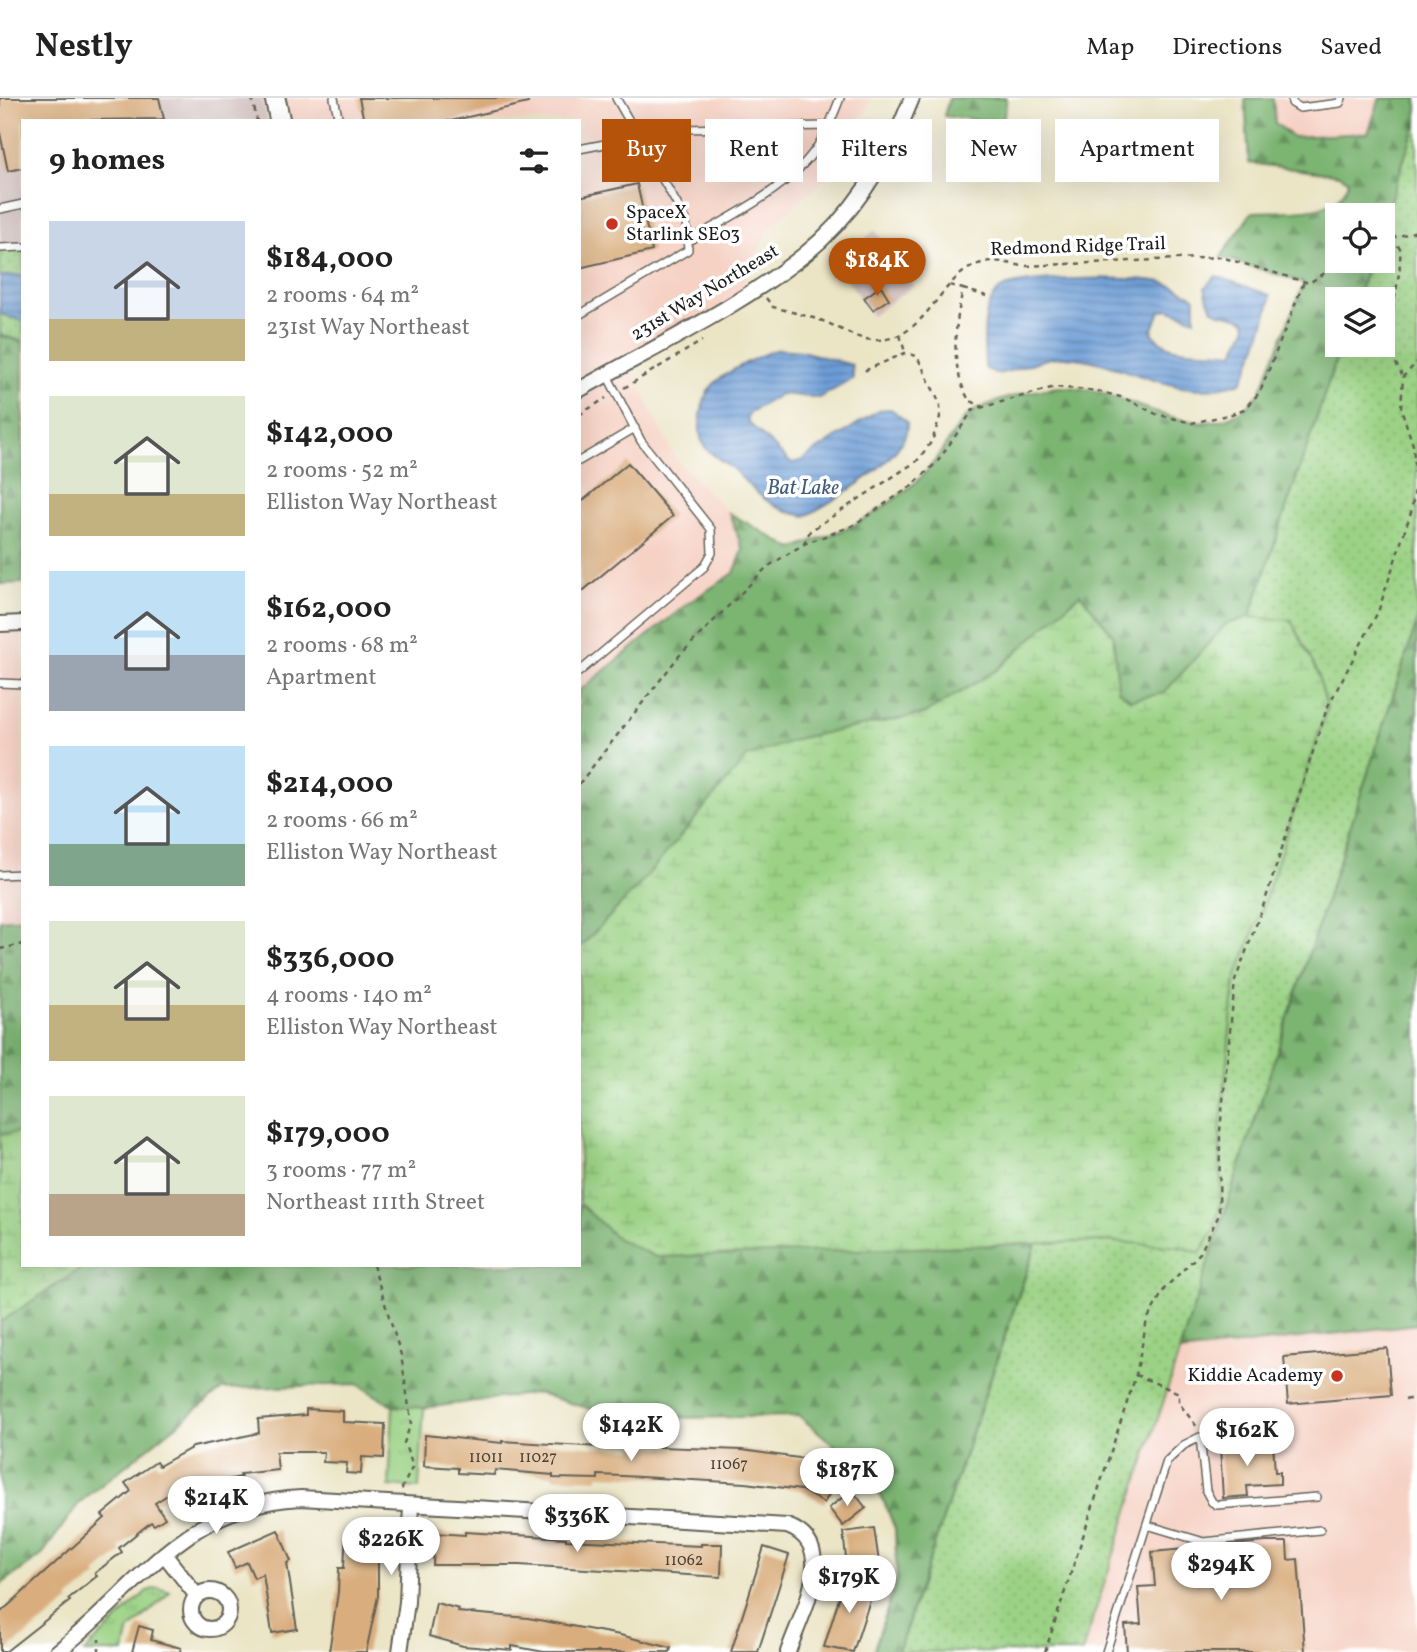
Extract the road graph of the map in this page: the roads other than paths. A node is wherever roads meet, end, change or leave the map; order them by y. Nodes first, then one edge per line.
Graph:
1 (275, 98) edge
2 (334, 98) edge
3 (616, 98) edge
4 (840, 98) edge
5 (912, 98) edge
6 (1292, 98) edge
7 (1342, 98) edge
8 (280, 119) edge
9 (339, 119) edge
10 (628, 119) edge
11 (831, 119) edge
12 (817, 125) edge
13 (691, 129) edge
14 (602, 144) edge
15 (817, 148) edge
16 (581, 149) edge
17 (664, 182) edge
18 (21, 204) edge
19 (0, 209) edge
20 (688, 241) junction
21 (21, 247) edge
22 (0, 248) edge
23 (581, 314) edge
24 (606, 374) junction
25 (581, 389) edge
26 (635, 428) junction
27 (581, 460) edge
28 (21, 623) edge
29 (0, 624) edge
30 (581, 670) edge
31 (0, 684) edge
32 (21, 684) edge
33 (21, 874) edge
34 (0, 875) edge
35 (1317, 1497) dead end
36 (411, 1505) junction
37 (1147, 1525) junction
38 (1320, 1530) dead end
39 (164, 1554) junction
40 (197, 1596) dead end
41 (57, 1652) edge
42 (400, 1652) edge
43 (788, 1652) edge
44 (1107, 1652) edge

1 - 8 street
2 - 9 lane
3 - 10 lane
4 - 11 lane
5 - 24 street, 231st Way Northeast
6 - 7 lane
12 - 13 lane
14 - 16 lane
15 - 20 lane
17 - 20 lane
18 - 19 lane
20 - 23 lane
21 - 22 lane
24 - 25 street, 231st Way Northeast
24 - 26 lane
26 - 27 lane
26 - 30 lane
28 - 29 street
31 - 32 lane
33 - 34 lane
35 - 37 lane
36 - 39 street
36 - 42 street
36 - 43 street
37 - 38 lane
37 - 44 lane
39 - 40 street
39 - 41 street

